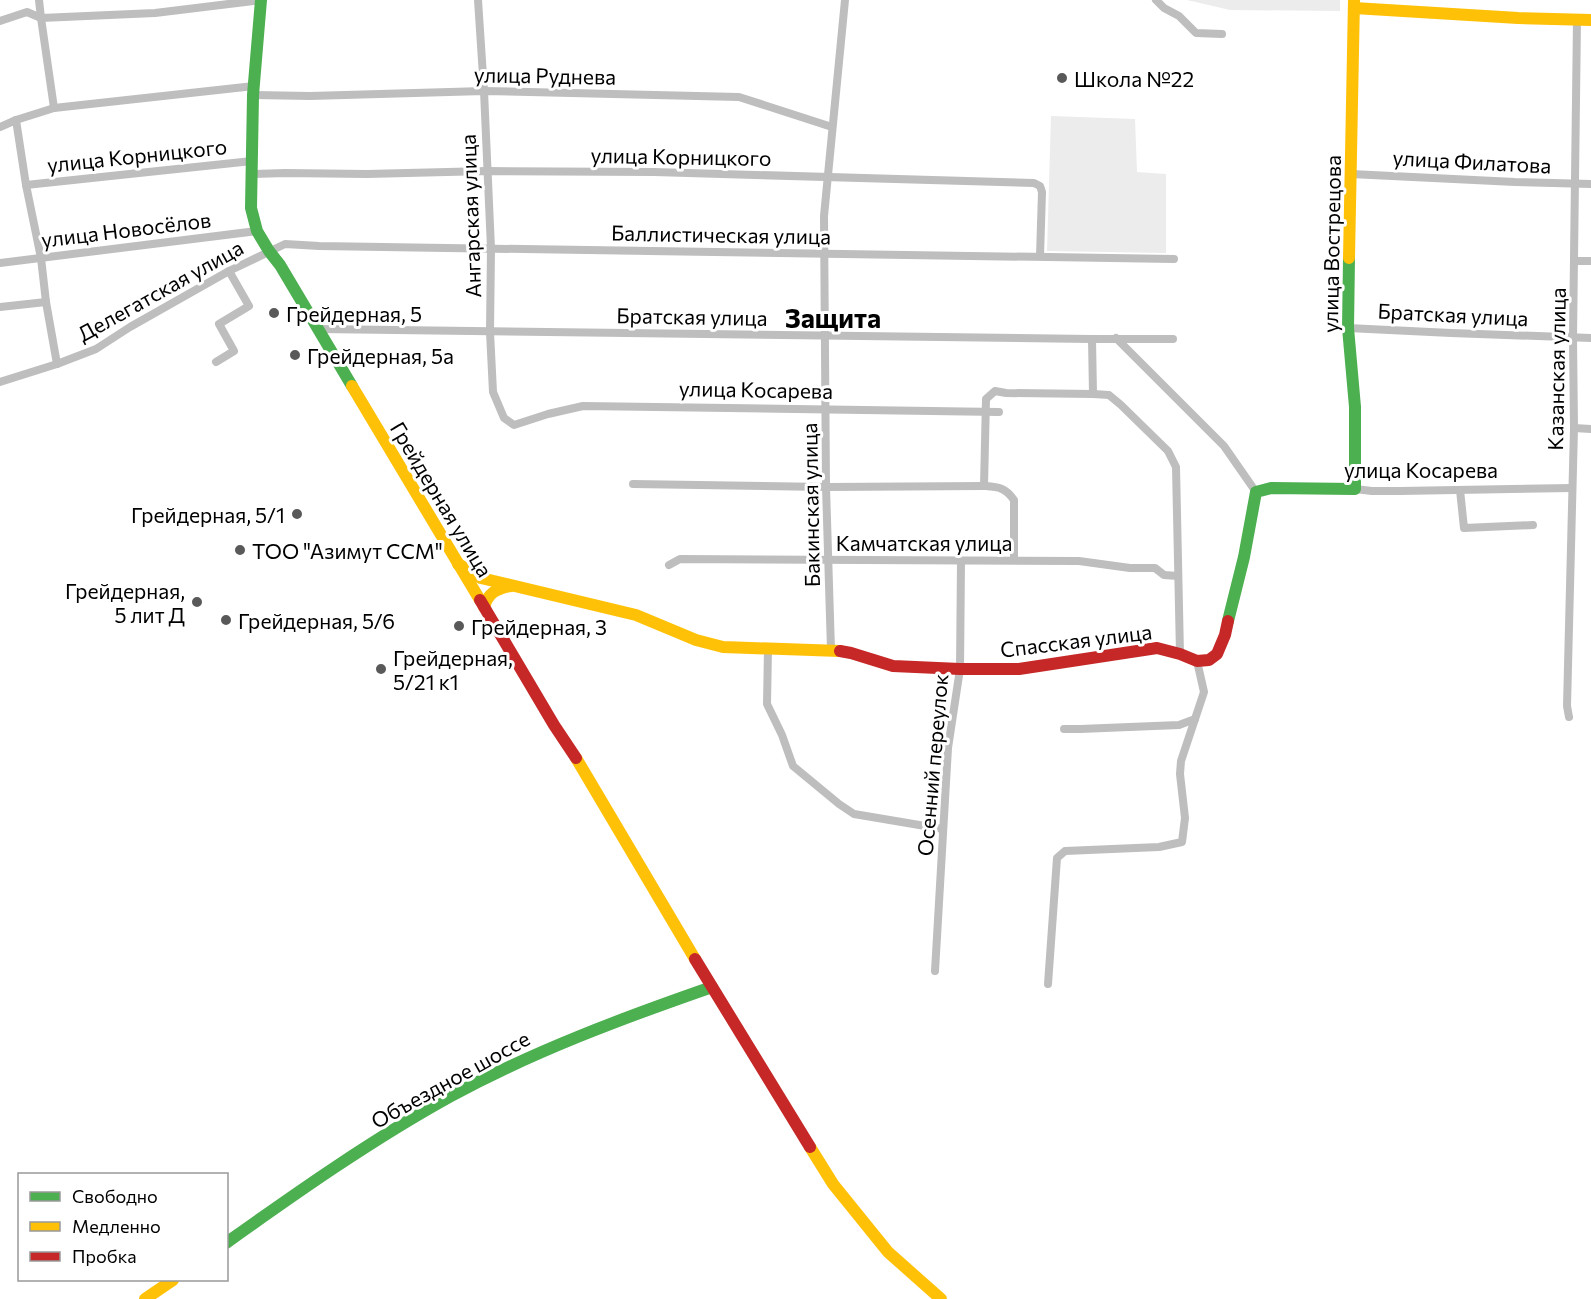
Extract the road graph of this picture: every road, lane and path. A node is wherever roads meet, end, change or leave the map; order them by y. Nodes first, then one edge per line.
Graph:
1 (39, 0) edge
2 (261, 0) edge
3 (478, 0) edge
4 (845, 0) edge
5 (1156, 0) edge
6 (1354, 4) edge
7 (40, 18) junction
8 (1577, 20) junction
9 (1591, 20) edge
10 (0, 21) edge
11 (1222, 34) dead end
12 (253, 90) junction
13 (484, 91) junction
14 (54, 108) junction
15 (16, 120) junction
16 (0, 127) edge
17 (832, 127) junction
18 (252, 161) junction
19 (487, 171) junction
20 (250, 174) junction
21 (1352, 174) junction
22 (829, 177) junction
23 (1575, 184) junction
24 (1591, 184) edge
25 (27, 185) junction
26 (257, 231) junction
27 (491, 249) junction
28 (269, 251) junction
29 (825, 254) junction
30 (1040, 256) junction
31 (41, 258) junction
32 (1174, 259) dead end
33 (1575, 261) junction
34 (1591, 261) edge
35 (0, 262) edge
36 (229, 271) junction
37 (46, 302) junction
38 (0, 307) edge
39 (1348, 328) junction
40 (318, 329) junction
41 (490, 332) junction
42 (826, 335) junction
43 (1116, 338) junction
44 (1573, 338) junction
45 (1591, 338) edge
46 (1092, 339) junction
47 (1173, 339) dead end
48 (216, 362) dead end
49 (57, 364) junction
50 (0, 382) edge
51 (1093, 394) junction
52 (826, 410) junction
53 (985, 412) junction
54 (999, 412) dead end
55 (514, 425) joint
56 (1574, 428) junction
57 (1591, 429) edge
58 (633, 484) dead end
59 (984, 486) junction
60 (826, 487) junction
61 (1572, 488) junction
62 (1355, 489) junction
63 (1460, 490) junction
64 (1256, 492) junction
65 (1533, 525) dead end
66 (829, 559) junction
67 (1014, 560) junction
68 (961, 561) junction
69 (457, 563) junction
70 (669, 565) dead end
71 (1178, 576) junction
72 (512, 586) junction
73 (484, 608) junction
74 (768, 649) junction
75 (831, 650) junction
76 (1180, 654) junction
77 (1197, 661) junction
78 (960, 669) junction
79 (1569, 717) dead end
80 (1195, 719) junction
81 (1064, 729) dead end
82 (943, 829) junction
83 (935, 971) dead end
84 (1048, 984) dead end
85 (712, 987) junction
86 (228, 1241) edge
87 (172, 1281) edge
88 (145, 1299) edge
89 (941, 1299) edge

1 - 7 street
2 - 7 street
2 - 12 main road, Грейдерная улица
3 - 13 street, Ангарская улица
4 - 17 street, Бакинская улица
5 - 11 street
6 - 8 main road
6 - 21 main road, улица Вострецова
7 - 10 street
7 - 14 street
8 - 9 main road
8 - 23 street, Казанская улица
12 - 13 street, улица Руднева
12 - 14 street, улица Руднева
12 - 18 main road, Грейдерная улица
13 - 17 street, улица Руднева
13 - 19 street, Ангарская улица
14 - 15 street, улица Руднева
15 - 16 street, улица Руднева
15 - 25 street
17 - 22 street, Бакинская улица
18 - 20 main road, Грейдерная улица
18 - 25 street, улица Корницкого
19 - 20 street, улица Корницкого
19 - 22 street, улица Корницкого
19 - 27 street, Ангарская улица
20 - 26 main road, Грейдерная улица
21 - 23 street, улица Филатова
21 - 39 main road, улица Вострецова
22 - 29 street, Бакинская улица
22 - 30 street, улица Корницкого
23 - 24 street, улица Филатова
23 - 33 street, Казанская улица
25 - 31 street
26 - 28 main road, Грейдерная улица
26 - 31 street, улица Новосёлов
27 - 28 street, Баллистическая улица
27 - 29 street, Баллистическая улица
27 - 41 street, Ангарская улица
28 - 36 street, Делегатская улица
28 - 40 main road, Грейдерная улица
29 - 30 street, Баллистическая улица
29 - 42 street, Бакинская улица
30 - 32 street, Баллистическая улица
31 - 35 street, улица Новосёлов
31 - 37 street
33 - 34 street
33 - 44 street, Казанская улица
36 - 48 street
36 - 49 street, Делегатская улица
37 - 38 street
37 - 49 street
39 - 44 street, Братская улица
39 - 62 main road, улица Вострецова
40 - 41 street, Братская улица
40 - 69 main road, Грейдерная улица
41 - 42 street, Братская улица
41 - 55 street, Ангарская улица
42 - 46 street, Братская улица
42 - 52 street, Бакинская улица
43 - 46 street, Братская улица
43 - 47 street, Братская улица
43 - 64 street
44 - 45 street, Братская улица
44 - 56 street, Казанская улица
46 - 51 street
49 - 50 street, Делегатская улица
51 - 53 street
51 - 71 street
52 - 53 street, улица Косарева
52 - 55 street, улица Косарева
52 - 60 street, Бакинская улица
53 - 54 street, улица Косарева
53 - 59 street
56 - 57 street
56 - 61 street, Казанская улица
58 - 60 street
59 - 60 street
59 - 67 street
60 - 66 street, Бакинская улица
61 - 63 street, улица Косарева
61 - 79 street, Казанская улица
62 - 63 street, улица Косарева
62 - 64 main road, улица Косарева
63 - 65 street
64 - 77 main road
66 - 68 street, Камчатская улица
66 - 70 street, Камчатская улица
66 - 75 street, Бакинская улица
67 - 68 street, Камчатская улица
67 - 71 street, Камчатская улица
68 - 78 street, Осенний переулок
69 - 72 main road, Спасская улица
69 - 73 main road, Грейдерная улица
71 - 76 street
72 - 73 main road
72 - 74 main road, Спасская улица
73 - 85 main road, Грейдерная улица
74 - 75 main road, Спасская улица
74 - 82 street
75 - 78 main road, Спасская улица
76 - 77 main road, Спасская улица
76 - 78 main road, Спасская улица
77 - 80 street
78 - 82 street, Осенний переулок
80 - 81 street
80 - 84 street
82 - 83 street, Осенний переулок
85 - 86 main road, Объездное шоссе
85 - 89 main road, Грейдерная улица
87 - 88 main road

